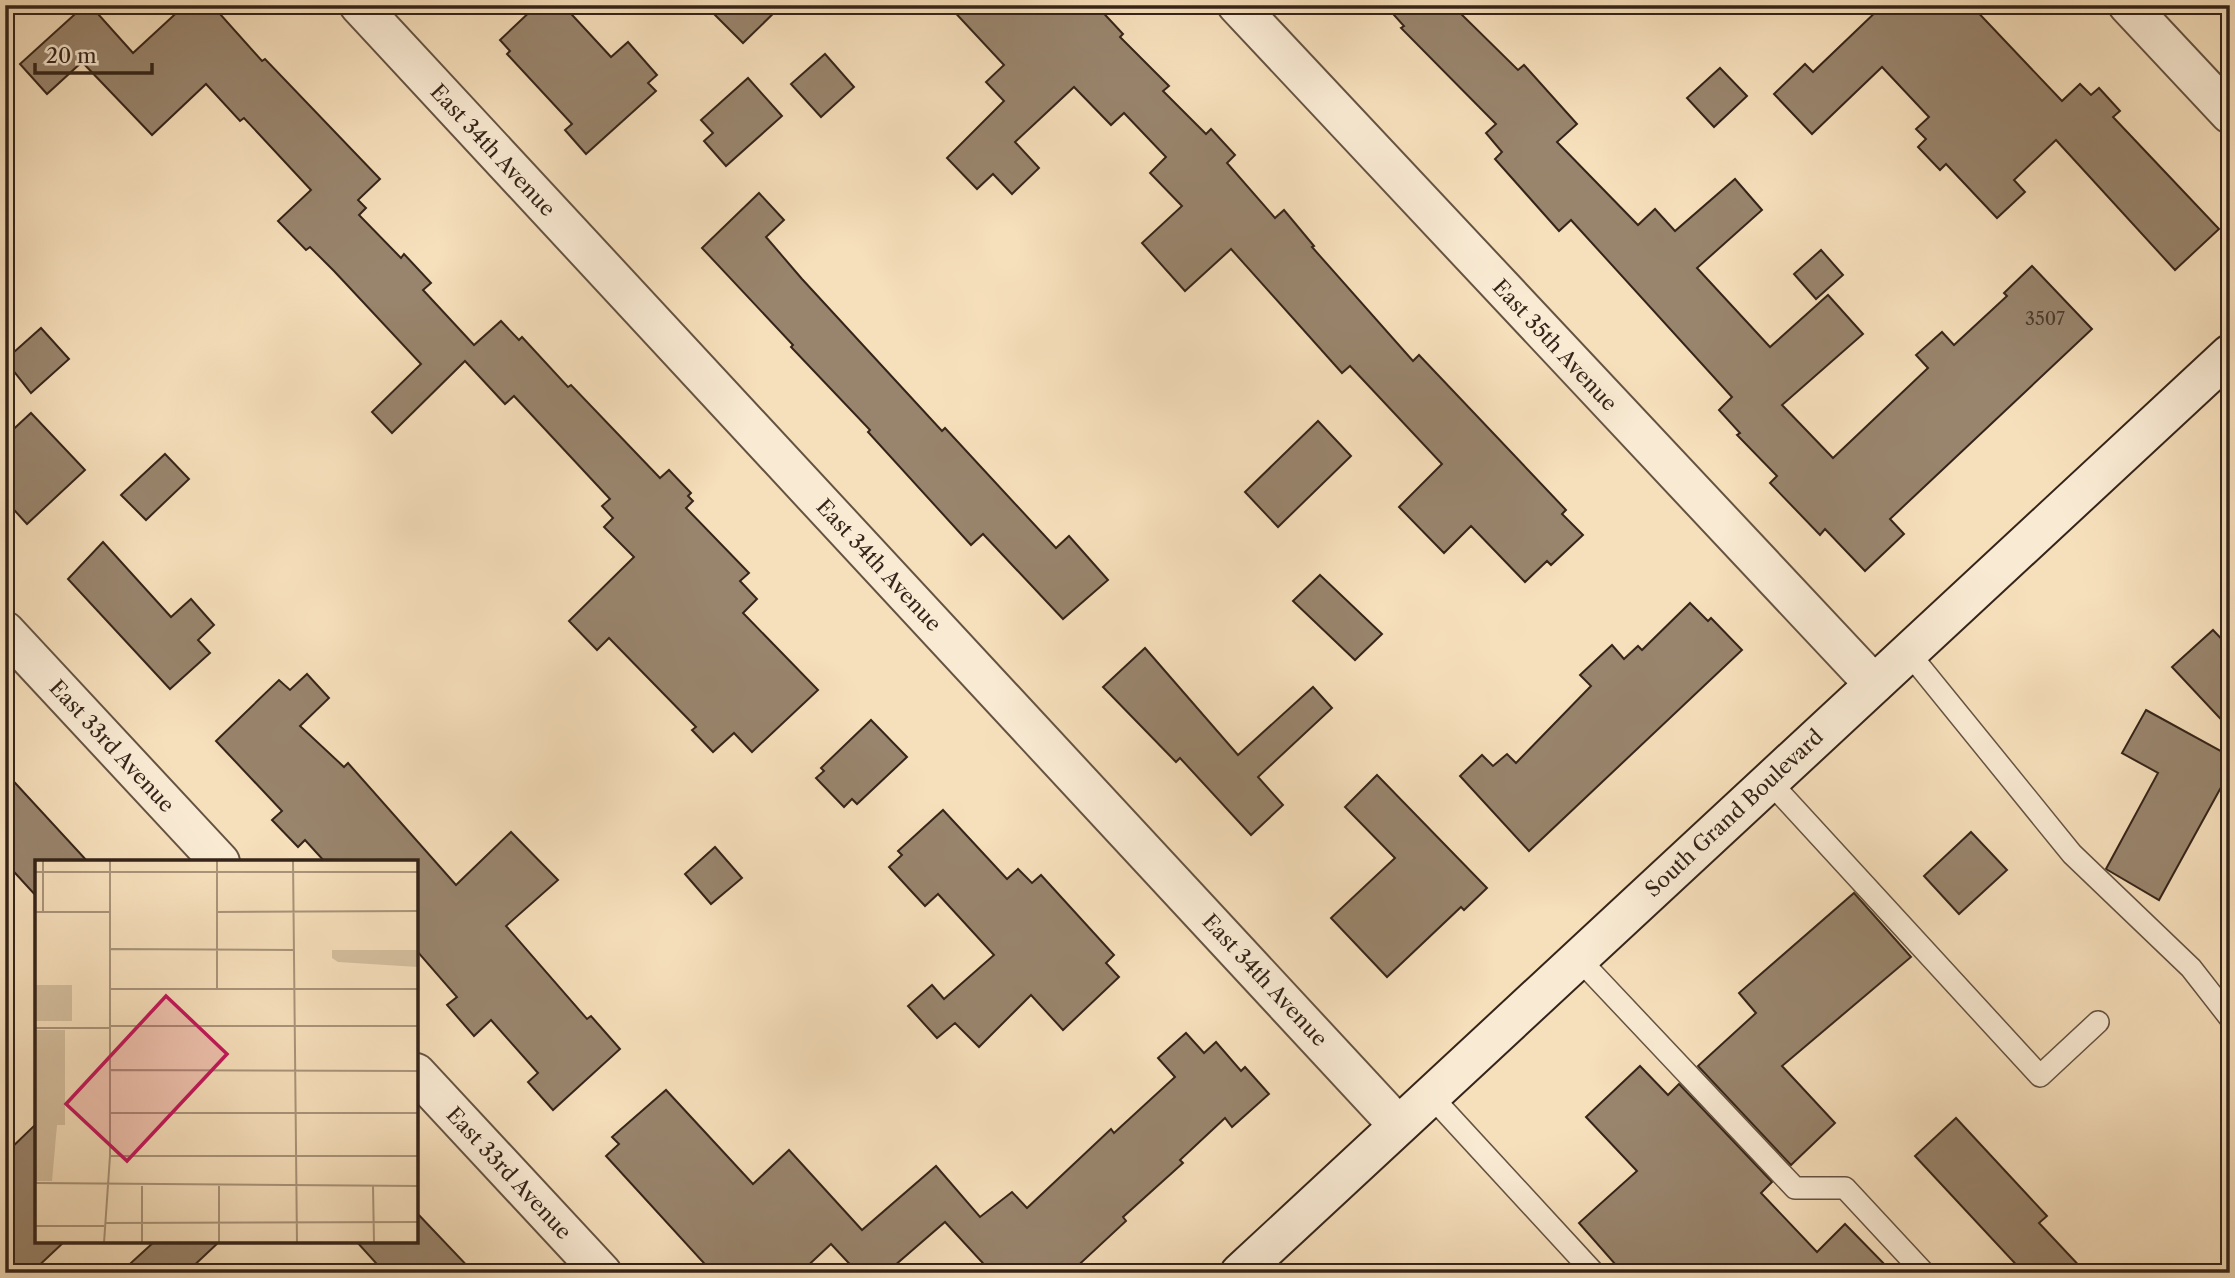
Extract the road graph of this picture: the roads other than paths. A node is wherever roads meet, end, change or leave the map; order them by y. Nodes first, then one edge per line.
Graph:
1 (359, 5) edge
2 (1237, 5) edge
3 (2128, 5) edge
4 (2230, 114) edge
5 (2230, 354) edge
6 (5, 631) edge
7 (1908, 652) junction
8 (1874, 684) junction
9 (1769, 782) junction
10 (218, 860) edge
11 (1578, 958) junction
12 (2230, 1018) edge
13 (2098, 1022) dead end
14 (418, 1075) edge
15 (1430, 1095) junction
16 (1398, 1125) junction
17 (602, 1273) edge
18 (1240, 1273) edge
19 (1594, 1273) edge
20 (1924, 1273) edge

1 - 16 street, East 34th Avenue
2 - 8 street, East 35th Avenue
3 - 4 street
5 - 7 street, South Grand Boulevard
6 - 10 street, East 33rd Avenue
7 - 8 street, South Grand Boulevard
7 - 12 lane
8 - 9 street, South Grand Boulevard
9 - 11 street, South Grand Boulevard
9 - 13 lane
11 - 15 street, South Grand Boulevard
11 - 20 lane
14 - 17 street, East 33rd Avenue
15 - 16 street, South Grand Boulevard
15 - 19 lane
16 - 18 street, South Grand Boulevard

